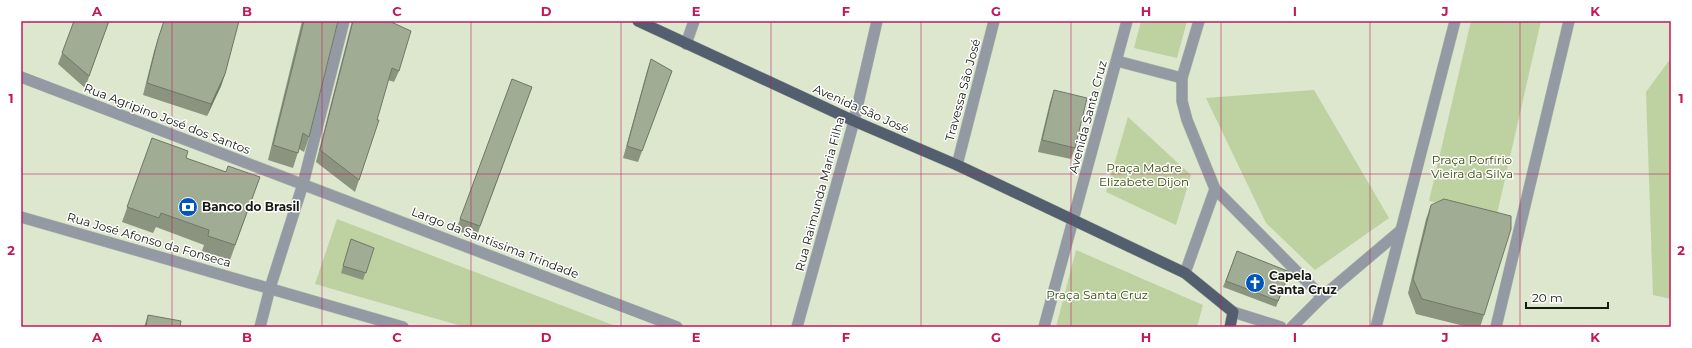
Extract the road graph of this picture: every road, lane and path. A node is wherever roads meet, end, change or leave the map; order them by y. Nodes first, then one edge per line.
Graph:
1 (344, 21) edge
2 (638, 21) edge
3 (694, 21) edge
4 (877, 21) edge
5 (994, 21) edge
6 (1127, 21) edge
7 (1199, 21) edge
8 (1456, 21) edge
9 (1569, 21) edge
10 (686, 44) junction
11 (1117, 61) junction
12 (21, 78) edge
13 (1182, 78) junction
14 (854, 121) junction
15 (956, 166) junction
16 (303, 184) junction
17 (1215, 189) junction
18 (21, 217) edge
19 (1073, 220) junction
20 (1400, 231) junction
21 (1185, 273) junction
22 (270, 288) junction
23 (1322, 297) junction
24 (1233, 312) junction
25 (260, 327) edge
26 (403, 327) edge
27 (677, 327) edge
28 (797, 327) edge
29 (1044, 327) edge
30 (1230, 327) edge
31 (1281, 327) edge
32 (1292, 327) edge
33 (1376, 327) edge
34 (1496, 327) edge

1 - 16 street
2 - 10 main road, Avenida São José
3 - 10 street
4 - 14 street, Rua Raimunda Maria Filha
5 - 15 street, Travessa São José
6 - 11 street, Avenida Santa Cruz
7 - 13 street
8 - 20 street
9 - 34 street
10 - 14 main road, Avenida São José
11 - 13 street
11 - 19 street, Avenida Santa Cruz
12 - 16 street, Rua Agripino José dos Santos
13 - 17 street
14 - 15 main road, Avenida São José
14 - 28 street, Rua Raimunda Maria Filha
15 - 19 main road, Avenida São José
16 - 22 street
16 - 27 street, Largo da Santissima Trindade
17 - 21 street
17 - 23 street
18 - 22 street, Rua José Afonso da Fonseca
19 - 21 main road
19 - 29 street
20 - 23 street
20 - 33 street
21 - 24 main road
22 - 25 street
22 - 26 street
23 - 32 street
24 - 30 main road
24 - 31 street

